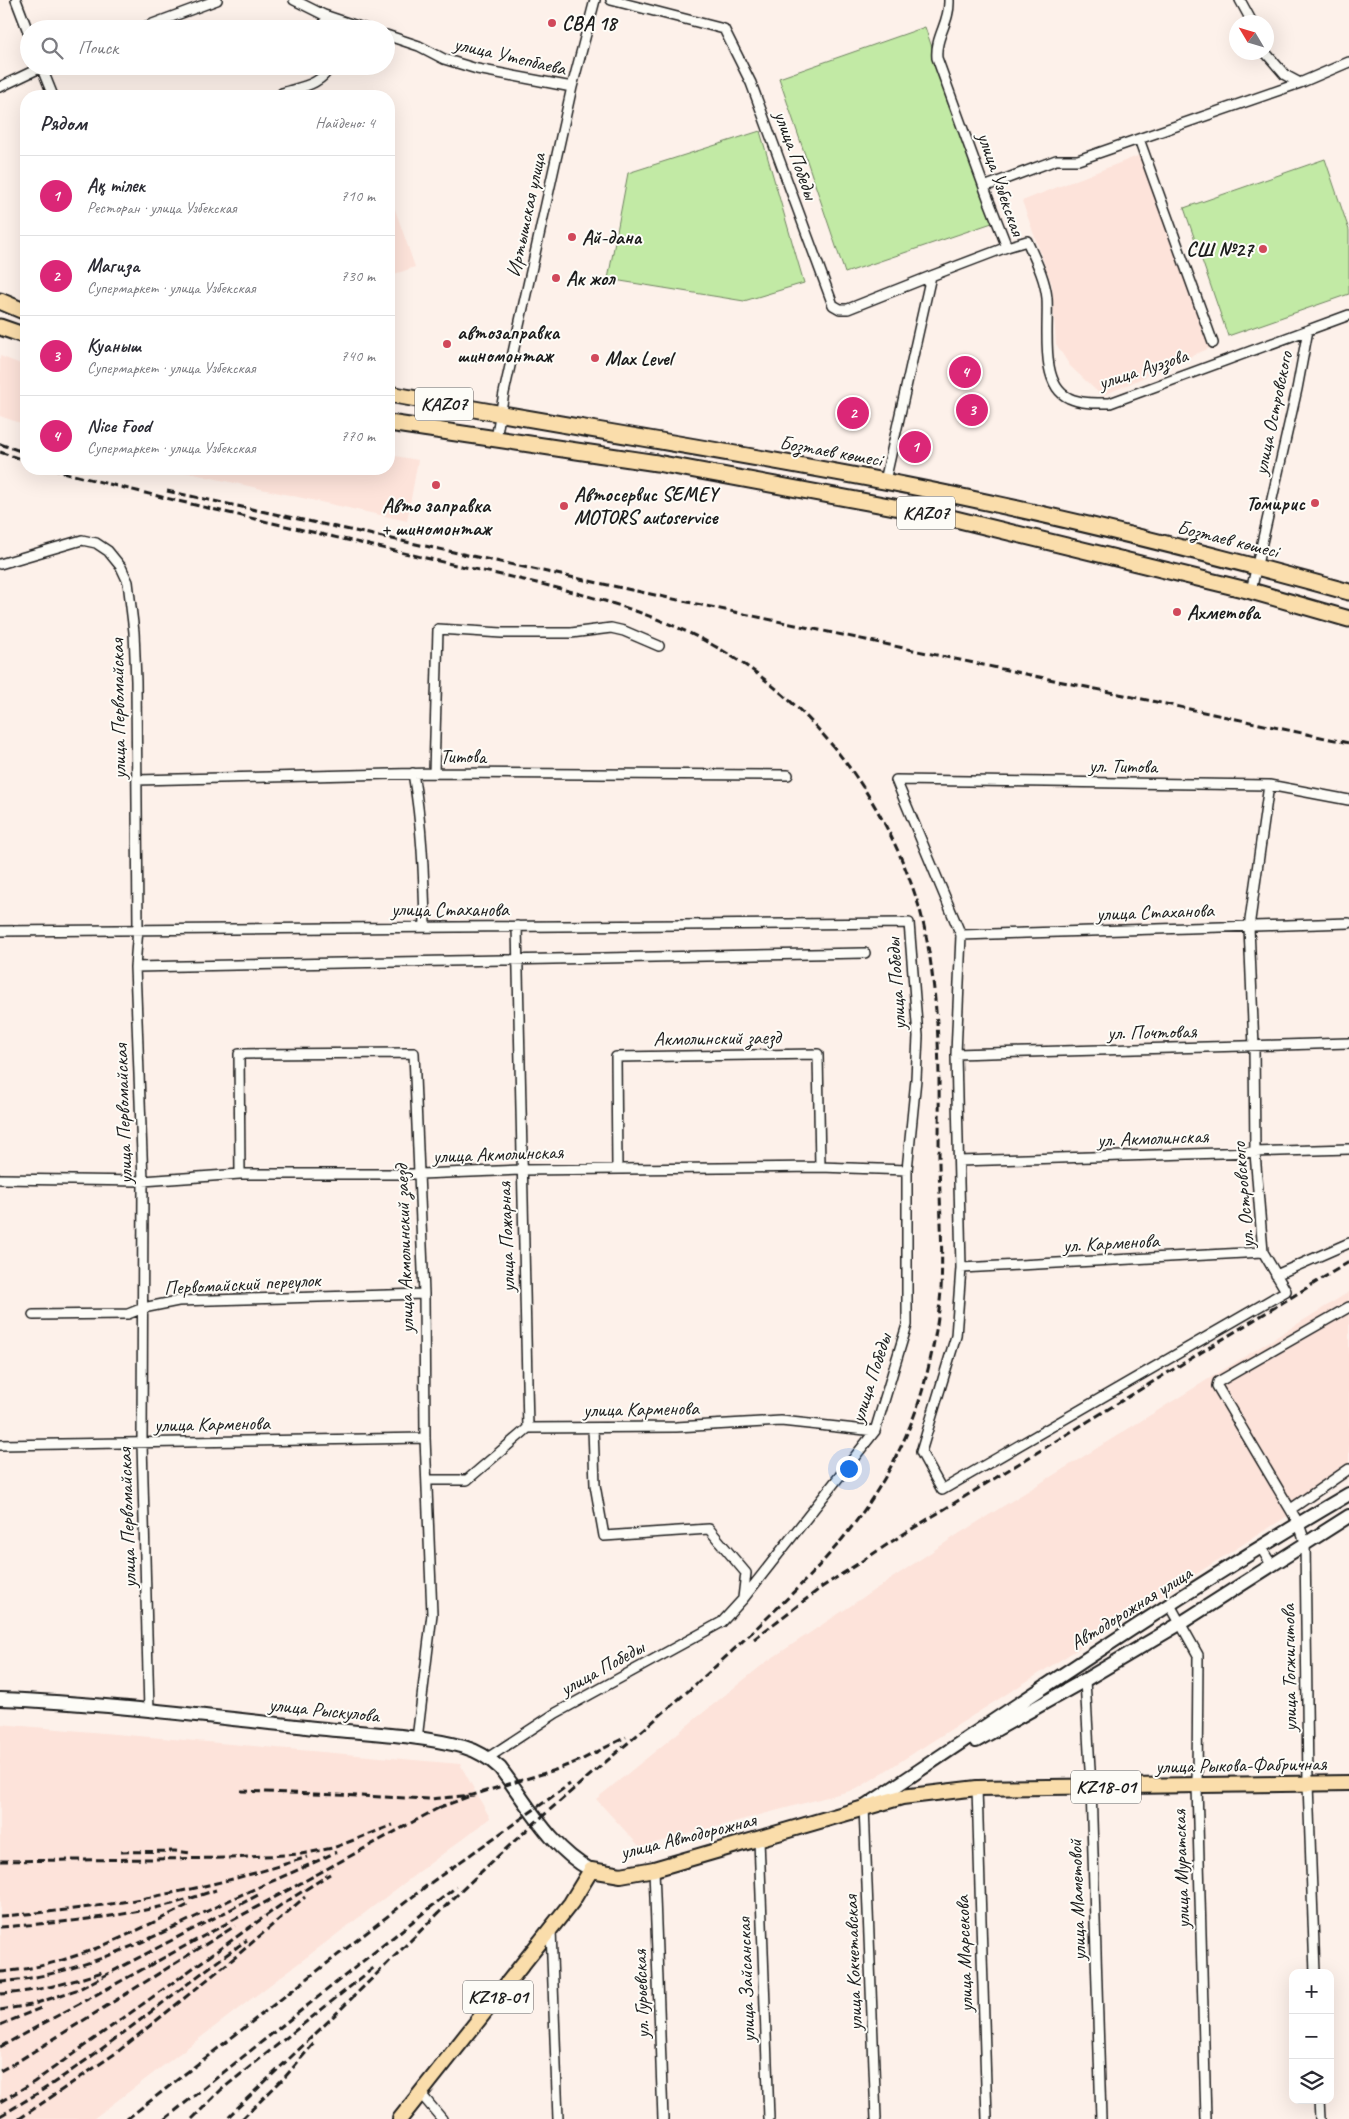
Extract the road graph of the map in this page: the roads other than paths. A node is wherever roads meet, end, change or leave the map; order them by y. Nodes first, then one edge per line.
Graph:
1 (16, 0) edge
2 (217, 0) edge
3 (294, 0) edge
4 (594, 0) edge
5 (611, 0) edge
6 (950, 0) edge
7 (1240, 0) edge
8 (324, 15) junction
9 (1248, 15) edge
10 (24, 20) edge
11 (164, 20) edge
12 (325, 20) edge
13 (339, 20) edge
14 (395, 38) edge
15 (1272, 60) edge
16 (1349, 62) edge
17 (25, 75) edge
18 (45, 75) edge
19 (324, 75) edge
20 (1300, 83) junction
21 (572, 87) junction
22 (0, 88) edge
23 (51, 90) edge
24 (292, 90) edge
25 (1138, 139) junction
26 (984, 188) junction
27 (1007, 247) junction
28 (931, 276) junction
29 (0, 301) edge
30 (20, 309) edge
31 (1349, 315) edge
32 (0, 327) edge
33 (1308, 330) junction
34 (20, 334) edge
35 (1213, 343) dead end
36 (395, 395) edge
37 (500, 414) junction
38 (395, 424) edge
39 (496, 439) junction
40 (885, 481) junction
41 (0, 564) edge
42 (1257, 568) junction
43 (1251, 591) junction
44 (1349, 592) edge
45 (1349, 620) edge
46 (659, 646) dead end
47 (413, 773) junction
48 (434, 773) junction
49 (788, 775) dead end
50 (137, 780) junction
51 (1269, 785) junction
52 (1349, 800) edge
53 (901, 922) joint
54 (1349, 923) edge
55 (425, 926) junction
56 (517, 926) junction
57 (1249, 927) junction
58 (138, 928) junction
59 (0, 931) edge
60 (961, 935) junction
61 (866, 953) dead end
62 (516, 961) junction
63 (136, 967) junction
64 (1349, 1042) edge
65 (1254, 1046) junction
66 (956, 1054) junction
67 (1349, 1149) edge
68 (1255, 1153) junction
69 (959, 1161) junction
70 (820, 1167) junction
71 (617, 1169) junction
72 (521, 1170) junction
73 (907, 1170) junction
74 (240, 1174) junction
75 (420, 1174) junction
76 (0, 1180) edge
77 (144, 1181) junction
78 (1349, 1243) edge
79 (1263, 1252) junction
80 (961, 1268) junction
81 (1276, 1275) junction
82 (424, 1294) junction
83 (1349, 1307) edge
84 (143, 1308) junction
85 (33, 1315) dead end
86 (528, 1428) junction
87 (593, 1428) junction
88 (875, 1431) junction
89 (425, 1438) junction
90 (142, 1443) junction
91 (0, 1445) edge
92 (1349, 1469) edge
93 (427, 1480) junction
94 (1349, 1494) edge
95 (1291, 1509) junction
96 (1349, 1516) edge
97 (1299, 1524) junction
98 (1306, 1542) junction
99 (1261, 1548) junction
100 (1271, 1564) junction
101 (743, 1599) junction
102 (1170, 1605) junction
103 (1181, 1622) junction
104 (1085, 1680) junction
105 (0, 1699) edge
106 (149, 1711) junction
107 (417, 1739) junction
108 (489, 1758) junction
109 (938, 1758) junction
110 (1349, 1783) edge
111 (1308, 1784) junction
112 (1196, 1786) junction
113 (1091, 1787) junction
114 (977, 1788) junction
115 (864, 1806) junction
116 (759, 1839) junction
117 (654, 1869) junction
118 (590, 1870) junction
119 (551, 1930) junction
120 (1315, 1969) edge
121 (421, 2094) junction
122 (1320, 2104) edge
123 (400, 2119) edge
124 (442, 2119) edge
125 (558, 2119) edge
126 (663, 2119) edge
127 (769, 2119) edge
128 (876, 2119) edge
129 (987, 2119) edge
130 (1101, 2119) edge
131 (1206, 2119) edge
132 (1320, 2119) edge

1 - 10 street
2 - 11 street
3 - 8 street
4 - 21 street, Иртышская улица
5 - 28 street, улица Победы
6 - 26 street, улица Узбекская
7 - 9 street
8 - 12 street
8 - 13 street
14 - 21 street, улица Утепбаева
15 - 20 street
16 - 20 street
17 - 22 street
18 - 23 street
19 - 24 street
20 - 25 street
21 - 37 street, Иртышская улица
25 - 26 street
25 - 35 street
26 - 27 street, улица Узбекская
27 - 28 street, улица Узбекская
27 - 33 street, улица Ауэзова
28 - 40 street
29 - 30 highway
31 - 33 street, улица Ауэзова
32 - 34 highway
33 - 42 street, улица Островского
36 - 37 highway, Бозтаев көшесі / KAZ07
37 - 39 street, Иртышская улица
37 - 40 highway, Бозтаев көшесі / KAZ07
38 - 39 highway, KAZ07
39 - 43 highway, KAZ07
40 - 42 highway, Бозтаев көшесі / KAZ07
41 - 50 street, улица Первомайская
42 - 43 street, улица Островского
42 - 44 highway, Бозтаев көшесі / KAZ07
43 - 45 highway, KAZ07
46 - 48 street
47 - 48 street, Титова
47 - 50 street, Титова
47 - 55 street
48 - 49 street, Титова
50 - 58 street, улица Первомайская
51 - 52 street, ул. Титова
51 - 57 street, ул. Островского
51 - 60 street, ул. Титова
53 - 56 street, улица Стаханова
53 - 73 street, улица Победы
54 - 57 street, улица Стаханова
55 - 56 street, улица Стаханова
55 - 58 street, улица Стаханова
56 - 62 street, улица Пожарная
57 - 60 street, улица Стаханова
57 - 65 street, ул. Островского
58 - 59 street, улица Стаханова
58 - 63 street, улица Первомайская
60 - 66 street
61 - 62 street
62 - 63 street
62 - 72 street, улица Пожарная
63 - 77 street, улица Первомайская
64 - 65 street, ул. Почтовая
65 - 66 street, ул. Почтовая
65 - 68 street, ул. Островского
66 - 69 street
67 - 68 street, ул. Акмолинская
68 - 69 street, ул. Акмолинская
68 - 79 street, ул. Островского
69 - 80 street
70 - 71 street, улица Акмолинская
70 - 71 street, Акмолинский заезд
70 - 73 street, улица Акмолинская
71 - 72 street, улица Акмолинская
72 - 75 street, улица Акмолинская
72 - 86 street, улица Пожарная
73 - 88 street, улица Победы
74 - 75 street, улица Акмолинская
74 - 75 street, улица Акмолинский заезд
74 - 77 street, улица Акмолинская
75 - 82 street, улица Акмолинский заезд
76 - 77 street, улица Акмолинская
77 - 84 street, улица Первомайская
78 - 81 street
79 - 80 street, ул. Карменова
79 - 81 street, ул. Островского
80 - 81 street, ул. Островского
82 - 84 street, Первомайский переулок
82 - 89 street, улица Акмолинский заезд
83 - 95 street
84 - 85 street, Первомайский переулок
84 - 90 street, улица Первомайская
86 - 87 street, улица Карменова
86 - 93 street
87 - 88 street, улица Карменова
87 - 101 street
88 - 101 street, улица Победы
89 - 90 street, улица Карменова
89 - 93 street, улица Акмолинский заезд
90 - 91 street, улица Карменова
90 - 106 street, улица Первомайская
92 - 95 street
93 - 107 street, улица Акмолинский заезд
94 - 97 main road, Автодорожная улица
95 - 97 street
96 - 98 main road, Автодорожная улица
97 - 98 street
97 - 99 main road, Автодорожная улица
98 - 100 main road, Автодорожная улица
98 - 111 street, улица Тогжигитова
99 - 100 street
99 - 102 main road, Автодорожная улица
100 - 103 main road, Автодорожная улица
101 - 108 street, улица Победы
102 - 103 street, улица Муратская
102 - 109 main road, Автодорожная улица
103 - 104 main road, Автодорожная улица
103 - 112 street, улица Муратская
104 - 109 main road, Автодорожная улица
104 - 113 street, улица Маметовой
105 - 106 main road, улица Рыскулова
106 - 107 main road, улица Рыскулова
107 - 108 main road, улица Рыскулова
108 - 118 main road, улица Рыскулова
109 - 115 main road, Автодорожная улица
110 - 111 main road, улица Рыкова-Фабричная / KZ18-01
111 - 112 main road, улица Рыкова-Фабричная / KZ18-01
111 - 120 street, улица Тогжигитова
112 - 113 main road, улица Рыкова-Фабричная / KZ18-01
112 - 131 street, улица Муратская
113 - 114 main road, улица Рыкова-Фабричная / KZ18-01
113 - 130 street, улица Маметовой
114 - 115 main road, улица Рыкова-Фабричная / KZ18-01
114 - 129 street, улица Марсекова
115 - 116 main road, улица Автодорожная / KZ18-01
115 - 128 street, улица Кокчетавская
116 - 117 main road, улица Автодорожная / KZ18-01
116 - 127 street, улица Зайсанская
117 - 118 main road, улица Автодорожная / KZ18-01
117 - 126 street, ул. Гурьевская
118 - 119 main road, KZ18-01
119 - 121 main road, KZ18-01
119 - 125 street
121 - 123 main road, KZ18-01
121 - 124 street
122 - 132 street

